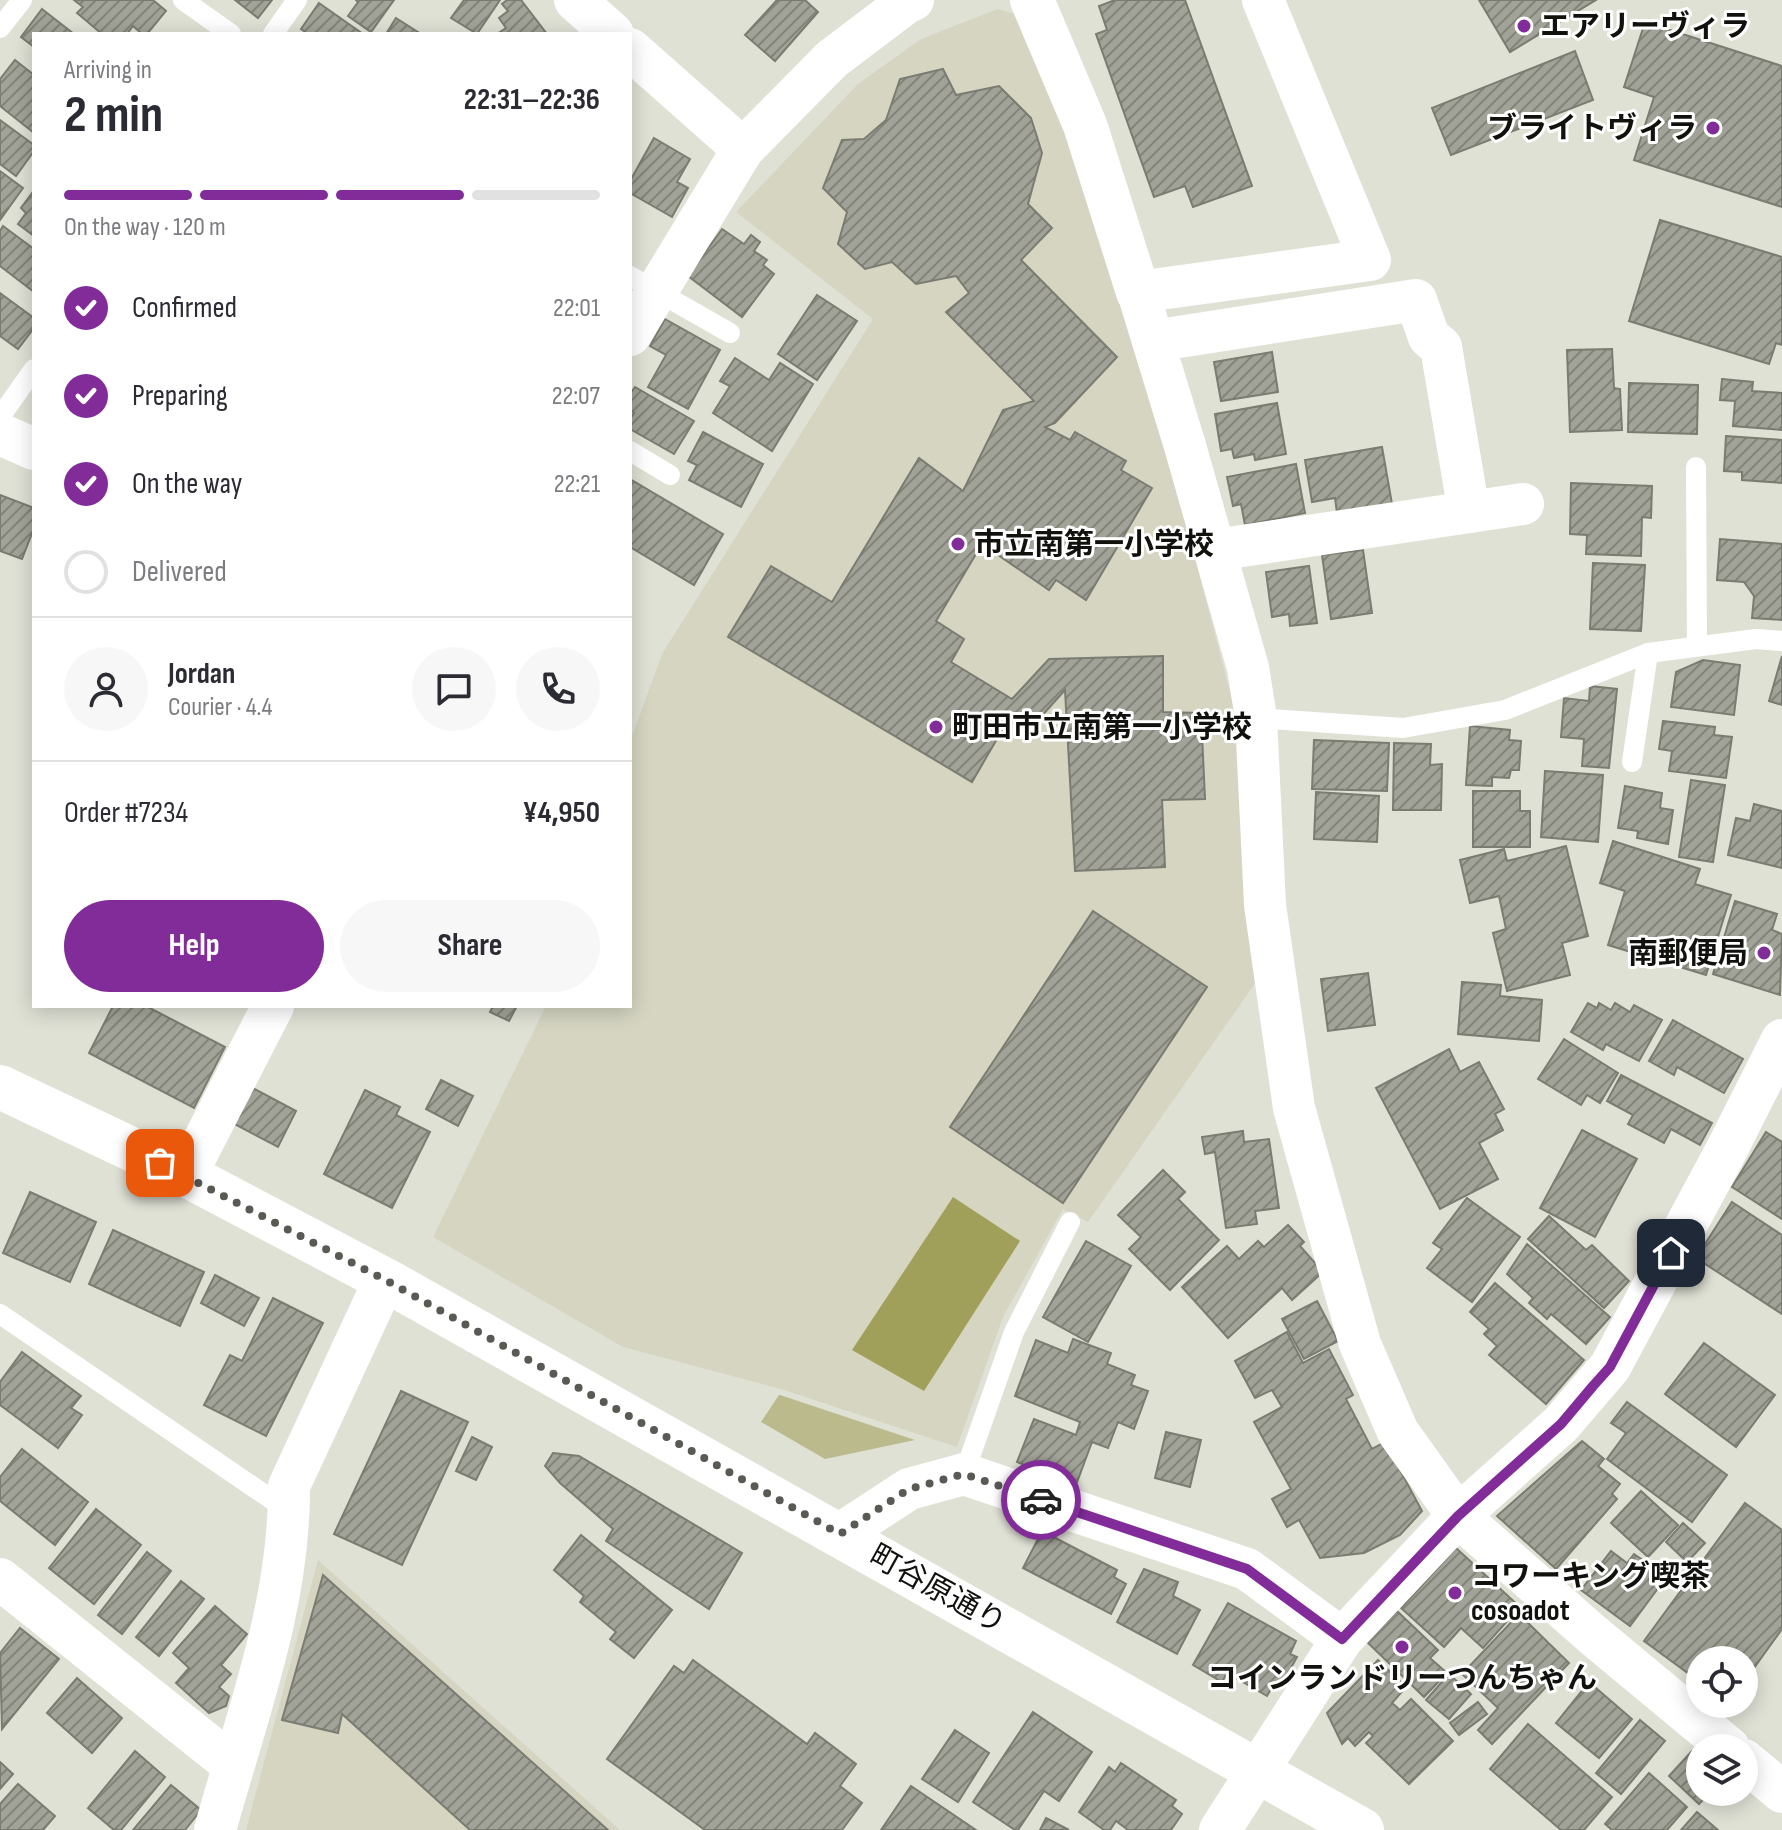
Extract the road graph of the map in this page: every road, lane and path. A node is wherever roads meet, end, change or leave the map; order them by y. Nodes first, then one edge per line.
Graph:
1 (22, 0) edge
2 (183, 0) edge
3 (297, 0) edge
4 (575, 0) edge
5 (913, 0) edge
6 (1032, 0) edge
7 (1263, 0) edge
8 (0, 28) edge
9 (228, 32) edge
10 (274, 32) edge
11 (611, 32) edge
12 (632, 51) edge
13 (743, 149) junction
14 (643, 283) edge
15 (1138, 292) junction
16 (632, 327) edge
17 (730, 333) dead end
18 (1153, 341) junction
19 (32, 372) edge
20 (0, 417) edge
21 (0, 434) edge
22 (32, 448) edge
23 (632, 452) edge
24 (1696, 467) dead end
25 (670, 475) dead end
26 (1523, 504) dead end
27 (1469, 512) junction
28 (1215, 550) junction
29 (1782, 641) edge
30 (1697, 646) junction
31 (1648, 653) junction
32 (1256, 718) junction
33 (1632, 762) dead end
34 (272, 1008) edge
35 (1782, 1040) edge
36 (0, 1087) edge
37 (186, 1175) junction
38 (1070, 1222) dead end
39 (385, 1279) junction
40 (0, 1314) edge
41 (964, 1474) junction
42 (290, 1512) junction
43 (1458, 1516) junction
44 (840, 1534) junction
45 (0, 1579) edge
46 (1342, 1639) junction
47 (1712, 1734) edge
48 (233, 1765) junction
49 (1258, 1771) junction
50 (1758, 1772) edge
51 (1782, 1792) edge
52 (215, 1830) edge
53 (1220, 1830) edge
54 (1362, 1830) edge

1 - 8 lane
2 - 9 lane
3 - 10 lane
4 - 11 street
5 - 13 street
6 - 15 street
7 - 15 street
12 - 13 street
13 - 14 street
14 - 16 street
14 - 17 lane
15 - 18 street
18 - 27 street
18 - 28 street
19 - 20 lane
21 - 22 street
23 - 25 lane
24 - 30 lane
26 - 27 street
27 - 28 street
28 - 32 street
29 - 30 lane
30 - 31 lane
31 - 32 lane
31 - 33 lane
32 - 43 street
34 - 37 street
35 - 43 street
36 - 37 street, 町谷原通り
37 - 39 street, 町谷原通り
38 - 41 lane
39 - 42 street
39 - 44 street, 町谷原通り
40 - 42 lane
41 - 44 street
41 - 46 street
42 - 48 street
43 - 46 street
43 - 47 street
44 - 49 street, 町谷原通り
45 - 48 street
46 - 49 street
48 - 52 street
49 - 53 street
49 - 54 street, 町谷原通り
50 - 51 street

